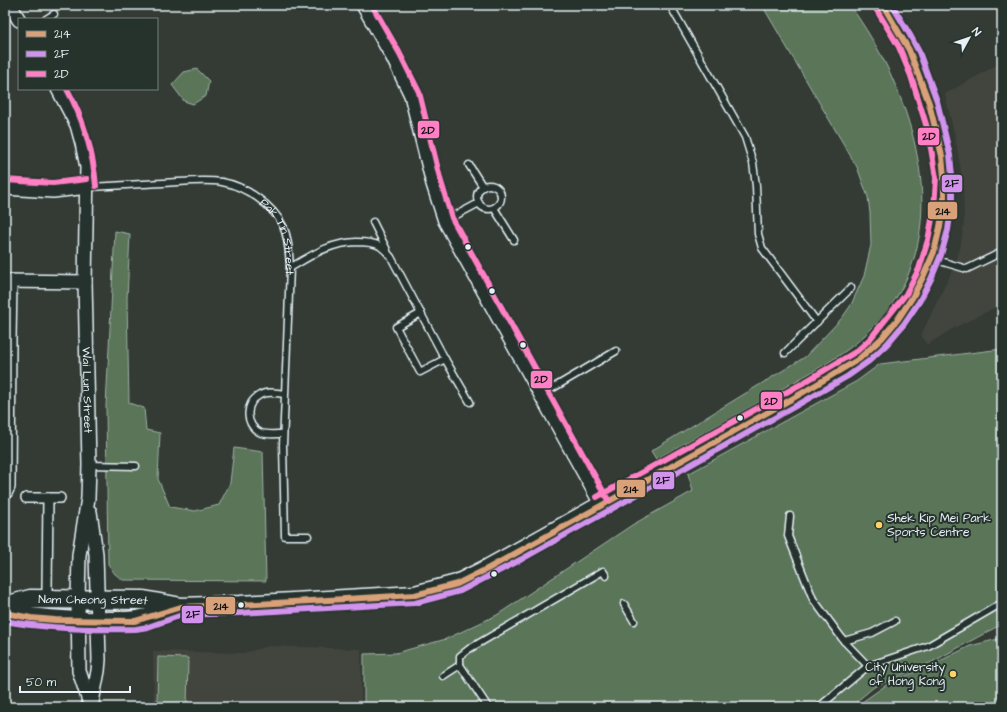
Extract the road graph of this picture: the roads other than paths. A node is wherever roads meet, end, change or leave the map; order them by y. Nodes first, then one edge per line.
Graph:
1 (10, 5) edge
2 (363, 5) edge
3 (670, 5) edge
4 (883, 5) edge
5 (54, 14) dead end
6 (18, 18) edge
7 (48, 18) edge
8 (59, 90) edge
9 (469, 165) dead end
10 (88, 187) junction
11 (5, 188) edge
12 (483, 188) junction
13 (479, 202) junction
14 (494, 208) junction
15 (445, 221) junction
16 (373, 222) dead end
17 (514, 240) dead end
18 (1002, 252) edge
19 (391, 257) junction
20 (931, 259) junction
21 (290, 268) junction
22 (8, 281) edge
23 (85, 282) junction
24 (851, 288) dead end
25 (421, 313) junction
26 (817, 322) junction
27 (7, 342) edge
28 (616, 351) dead end
29 (785, 353) dead end
30 (445, 359) junction
31 (284, 394) junction
32 (541, 395) junction
33 (470, 402) dead end
34 (283, 434) junction
35 (89, 465) junction
36 (136, 466) dead end
37 (5, 493) edge
38 (26, 498) dead end
39 (48, 498) junction
40 (60, 498) dead end
41 (88, 498) junction
42 (601, 504) junction
43 (790, 516) dead end
44 (308, 536) dead end
45 (606, 576) dead end
46 (47, 590) dead end
47 (78, 598) junction
48 (97, 600) junction
49 (1002, 603) edge
50 (624, 604) dead end
51 (5, 606) edge
52 (181, 607) junction
53 (5, 613) edge
54 (78, 620) junction
55 (98, 621) junction
56 (634, 621) dead end
57 (895, 621) dead end
58 (844, 641) junction
59 (460, 665) junction
60 (868, 666) junction
61 (443, 676) dead end
62 (91, 707) edge
63 (488, 707) edge
64 (820, 707) edge

1 - 6 street
2 - 15 street
3 - 26 lane
4 - 20 main road, Nam Cheong Street
5 - 7 lane
8 - 10 street, Wai Lun Street
9 - 12 lane
10 - 11 street, Pak Tin Street
10 - 21 lane, Pak Tin Street
10 - 23 street, Wai Lun Street
12 - 13 lane
12 - 14 lane
13 - 14 lane
13 - 15 lane
14 - 17 lane
15 - 32 street
16 - 19 lane
18 - 20 lane
19 - 21 lane
19 - 25 lane
20 - 42 main road, Nam Cheong Street
21 - 31 lane, Pak Tin Street
22 - 23 street
22 - 27 street
23 - 35 street, Wai Lun Street
24 - 26 lane
25 - 30 lane
25 - 30 lane
26 - 29 lane
27 - 37 street
28 - 32 lane
30 - 33 lane
31 - 34 lane, Pak Tin Street
31 - 34 lane
32 - 42 street
34 - 44 lane, Pak Tin Street
35 - 36 lane
35 - 41 street, Wai Lun Street
38 - 39 street
39 - 40 street
39 - 46 street
41 - 47 street, Wai Lun Street
41 - 48 street, Wai Lun Street
42 - 52 main road, Nam Cheong Street
43 - 58 lane
45 - 59 lane
47 - 48 main road, Nam Cheong Street
47 - 51 main road, Nam Cheong Street
47 - 54 street, Wai Lun Street
48 - 52 main road, Nam Cheong Street
48 - 55 street, Wai Lun Street
49 - 60 lane
50 - 56 lane
52 - 55 main road, Nam Cheong Street
53 - 54 main road, Nam Cheong Street
54 - 55 main road, Nam Cheong Street
54 - 62 street, Wai Lun Street
55 - 62 street, Wai Lun Street
57 - 58 lane
58 - 60 lane
59 - 61 lane
59 - 63 lane
60 - 64 lane

